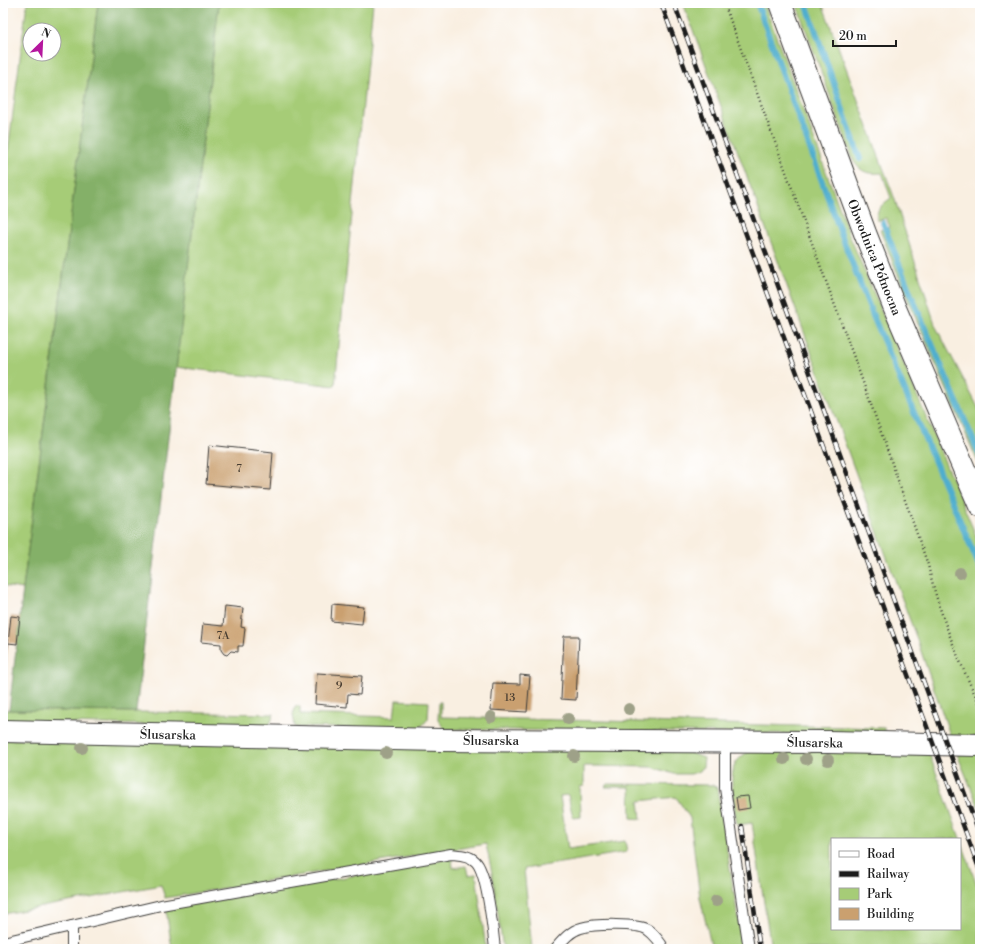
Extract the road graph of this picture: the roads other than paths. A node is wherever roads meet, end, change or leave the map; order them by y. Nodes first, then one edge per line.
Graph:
1 (780, 3) edge
2 (980, 506) edge
3 (3, 731) edge
4 (725, 742) junction
5 (980, 745) edge
6 (72, 926) junction
7 (3, 942) edge
8 (72, 949) edge
9 (495, 949) edge
10 (555, 949) edge
11 (664, 949) edge
12 (749, 949) edge

1 - 2 street, Obwodnica Północna
3 - 4 street, Ślusarska
4 - 5 street, Ślusarska
4 - 12 lane
6 - 7 lane
6 - 8 lane
6 - 9 lane
10 - 11 lane

